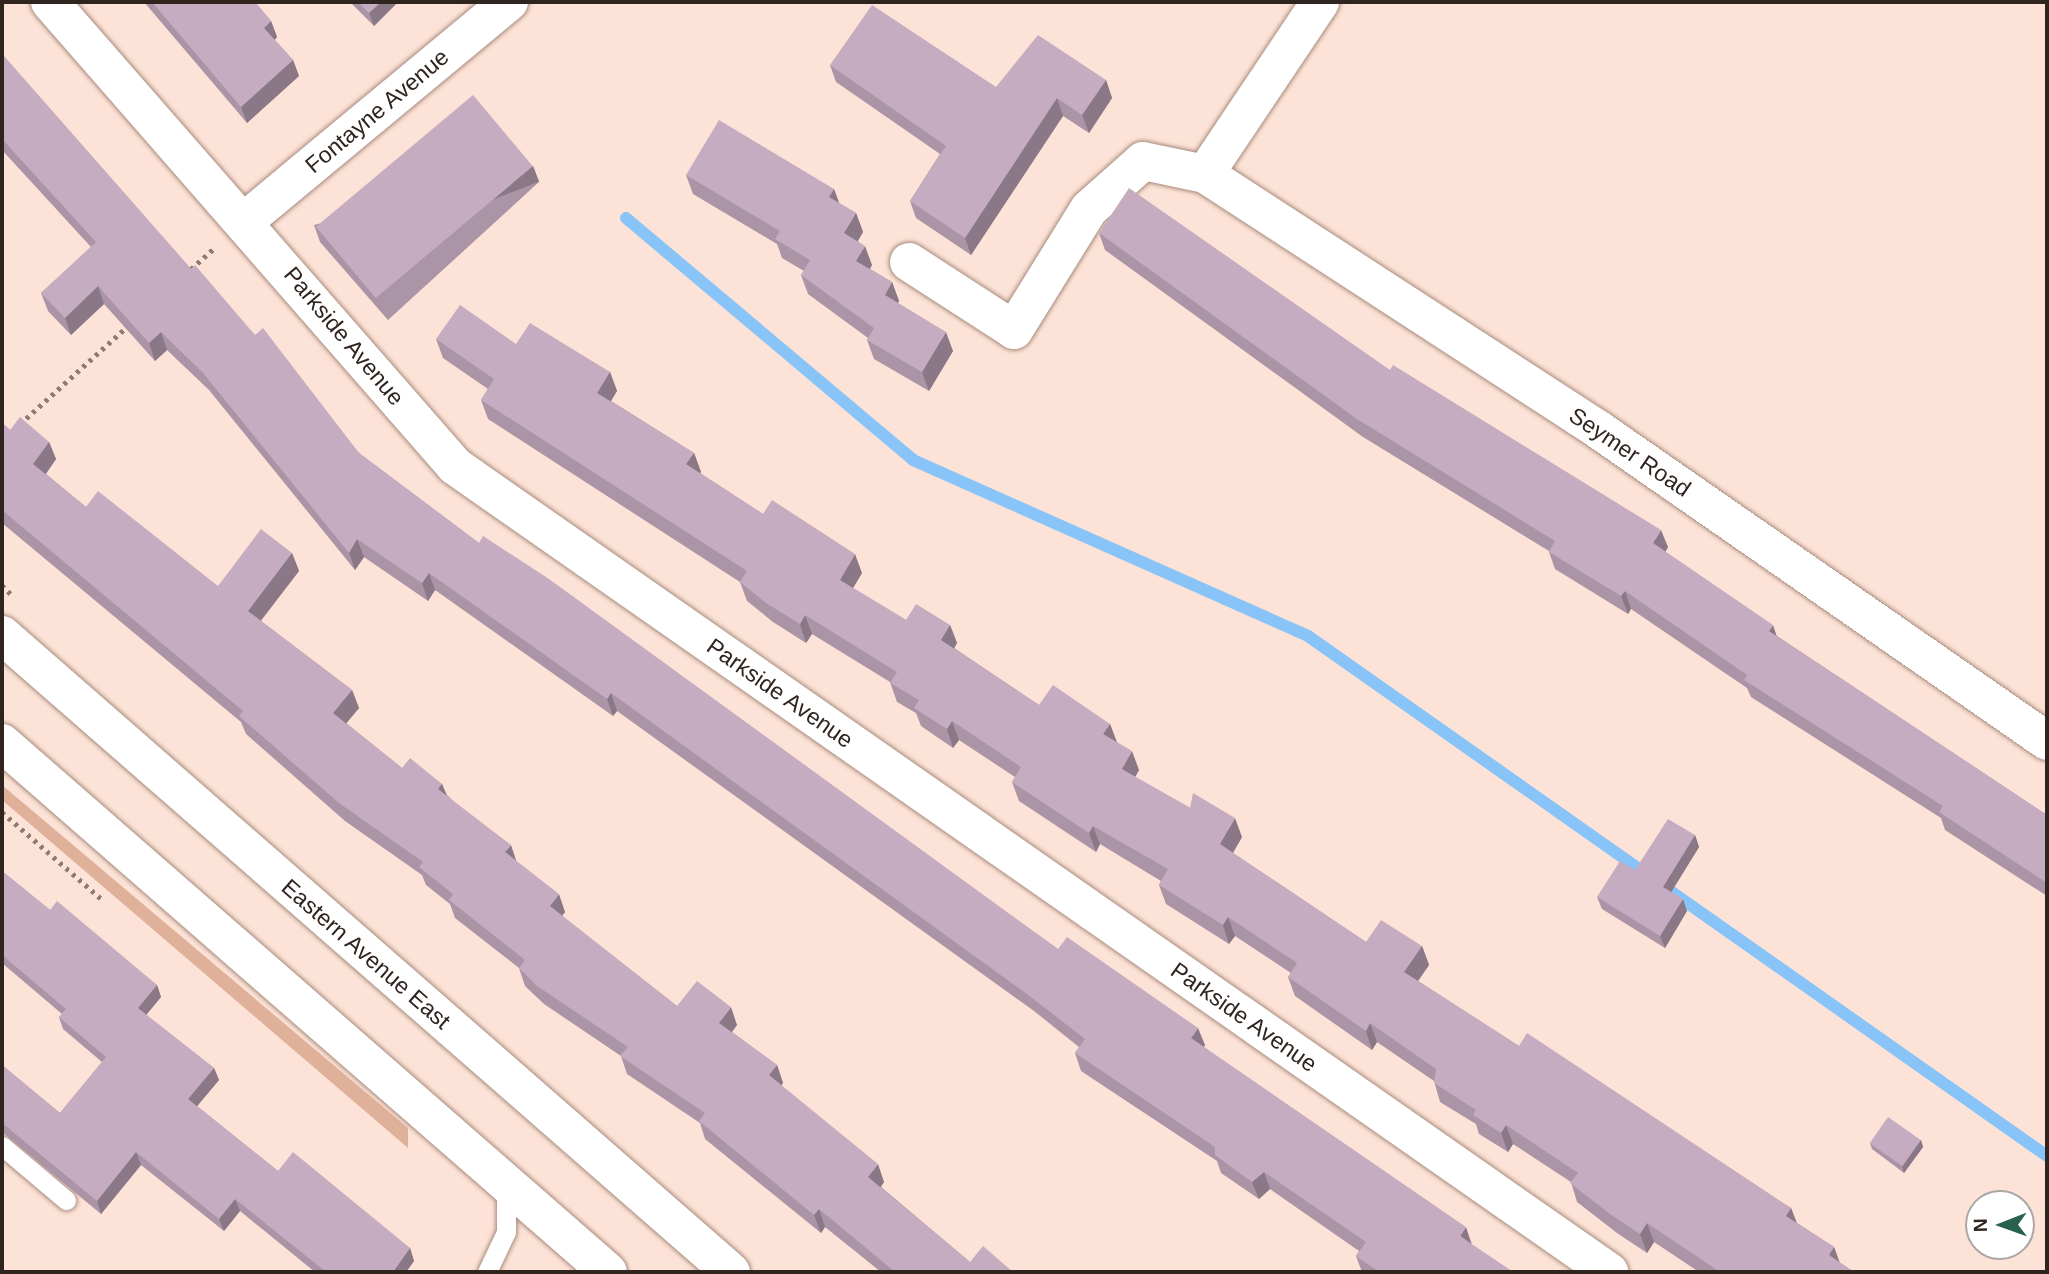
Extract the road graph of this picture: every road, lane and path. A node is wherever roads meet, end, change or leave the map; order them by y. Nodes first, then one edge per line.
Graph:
1 (50, 2) edge
2 (509, 2) edge
3 (1320, 2) edge
4 (1205, 174) junction
5 (246, 220) junction
6 (909, 262) dead end
7 (184, 276) edge
8 (143, 313) edge
9 (9, 433) edge
10 (2, 635) edge
11 (2047, 741) edge
12 (2, 743) edge
13 (2, 812) edge
14 (103, 900) dead end
15 (2, 1146) edge
16 (506, 1182) junction
17 (66, 1200) dead end
18 (487, 1272) edge
19 (608, 1272) edge
20 (731, 1272) edge
21 (1609, 1272) edge

1 - 5 main road, Parkside Avenue
2 - 5 main road, Fontayne Avenue
3 - 4 main road
4 - 6 main road
4 - 11 main road, Seymer Road
5 - 7 path
5 - 21 main road, Parkside Avenue
8 - 9 path
10 - 20 main road, Eastern Avenue East
12 - 16 main road
13 - 14 path
15 - 17 lane
16 - 18 lane
16 - 19 main road

